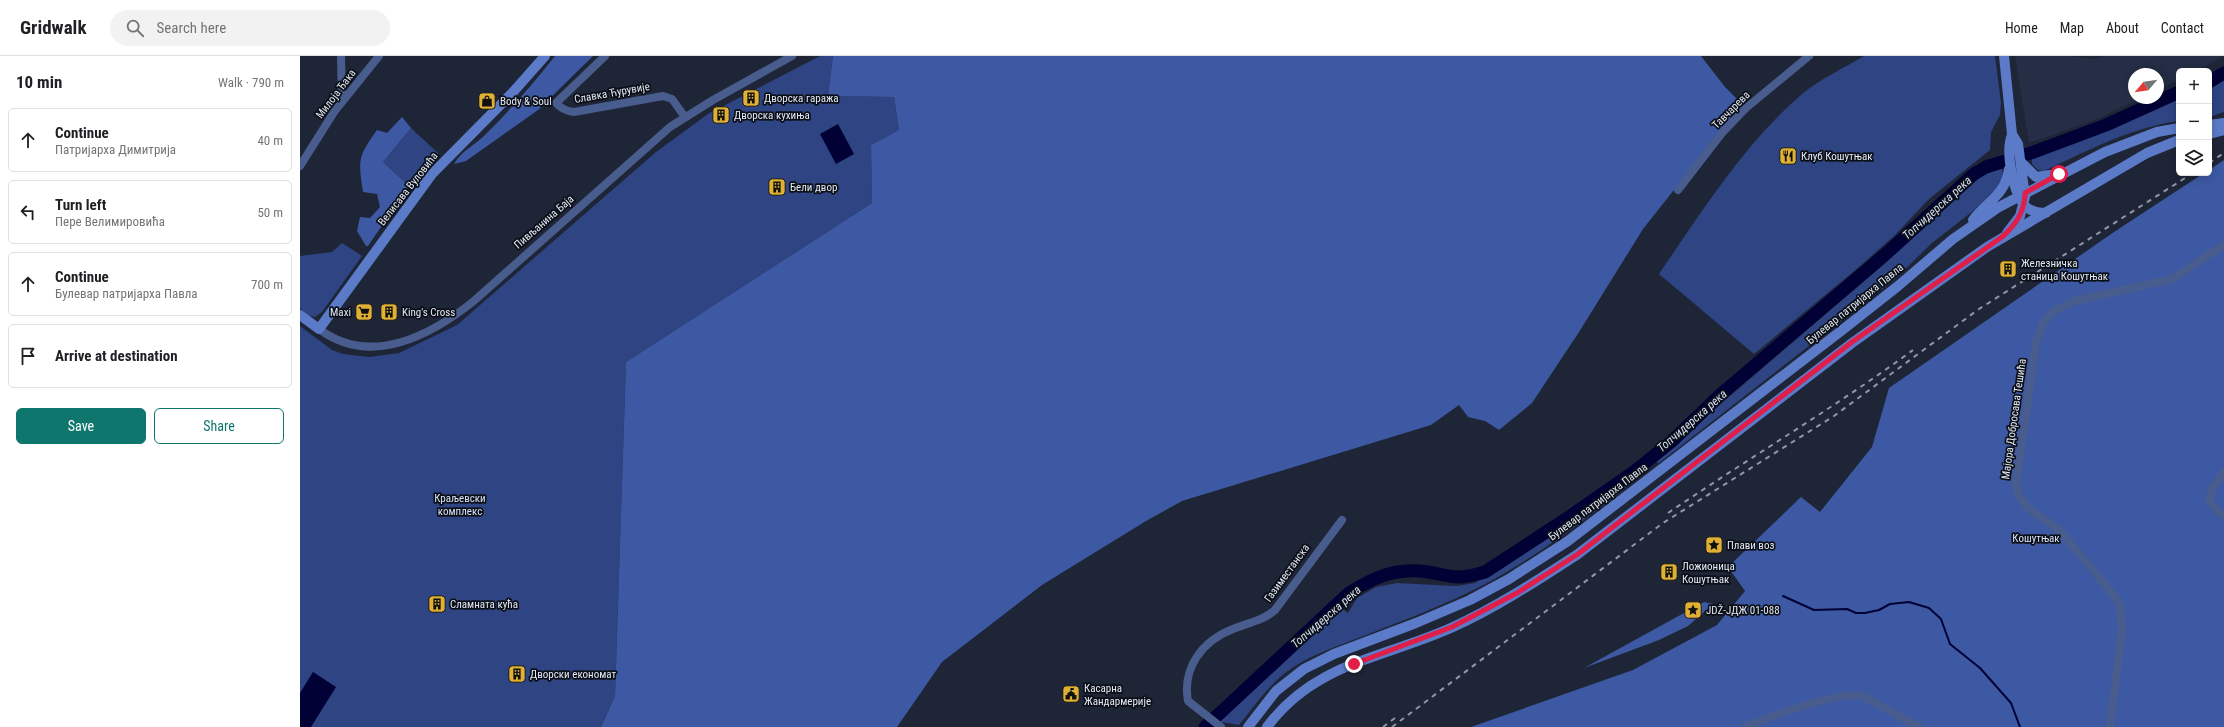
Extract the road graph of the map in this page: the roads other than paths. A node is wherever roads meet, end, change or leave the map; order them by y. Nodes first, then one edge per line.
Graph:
1 (341, 56) edge
2 (379, 56) edge
3 (545, 56) edge
4 (605, 56) edge
5 (792, 56) edge
6 (1809, 56) edge
7 (2004, 56) edge
8 (342, 101) junction
9 (685, 117) junction
10 (2224, 123) edge
11 (2212, 125) edge
12 (2176, 128) edge
13 (2224, 130) edge
14 (2212, 133) edge
15 (2176, 141) edge
16 (2016, 163) junction
17 (300, 166) edge
18 (2059, 174) junction
19 (1678, 190) dead end
20 (2022, 198) junction
21 (2046, 214) junction
22 (1969, 227) junction
23 (2002, 237) junction
24 (2224, 245) edge
25 (300, 315) edge
26 (320, 330) junction
27 (2224, 472) edge
28 (2224, 516) edge
29 (1342, 520) dead end
30 (1218, 725) edge
31 (1248, 727) edge
32 (1267, 727) edge
33 (1745, 727) edge
34 (1919, 727) edge
35 (2110, 727) edge

1 - 8 street
2 - 8 street, Милоја Ђака
3 - 26 main road, Велисава Вуловића
4 - 9 street, Славка Ћурувије
5 - 9 street, Пивљанина Баја
6 - 19 street, Тавчарева
7 - 16 main road
8 - 17 street, Милоја Ђака
9 - 26 street, Пивљанина Баја
10 - 11 main road
12 - 18 main road, Булевар патријарха Павла
13 - 14 main road
15 - 21 main road
16 - 18 main road
16 - 20 main road
16 - 22 main road
18 - 20 main road, Булевар патријарха Павла
20 - 21 main road
20 - 22 main road, Булевар патријарха Павла
20 - 23 main road
21 - 23 main road
22 - 31 main road, Булевар патријарха Павла
23 - 32 main road
24 - 35 street, Мајора Добросава Тешића
25 - 26 main road, Пивљанина Баја
27 - 28 street
29 - 30 street, Газиместанска
33 - 34 street

